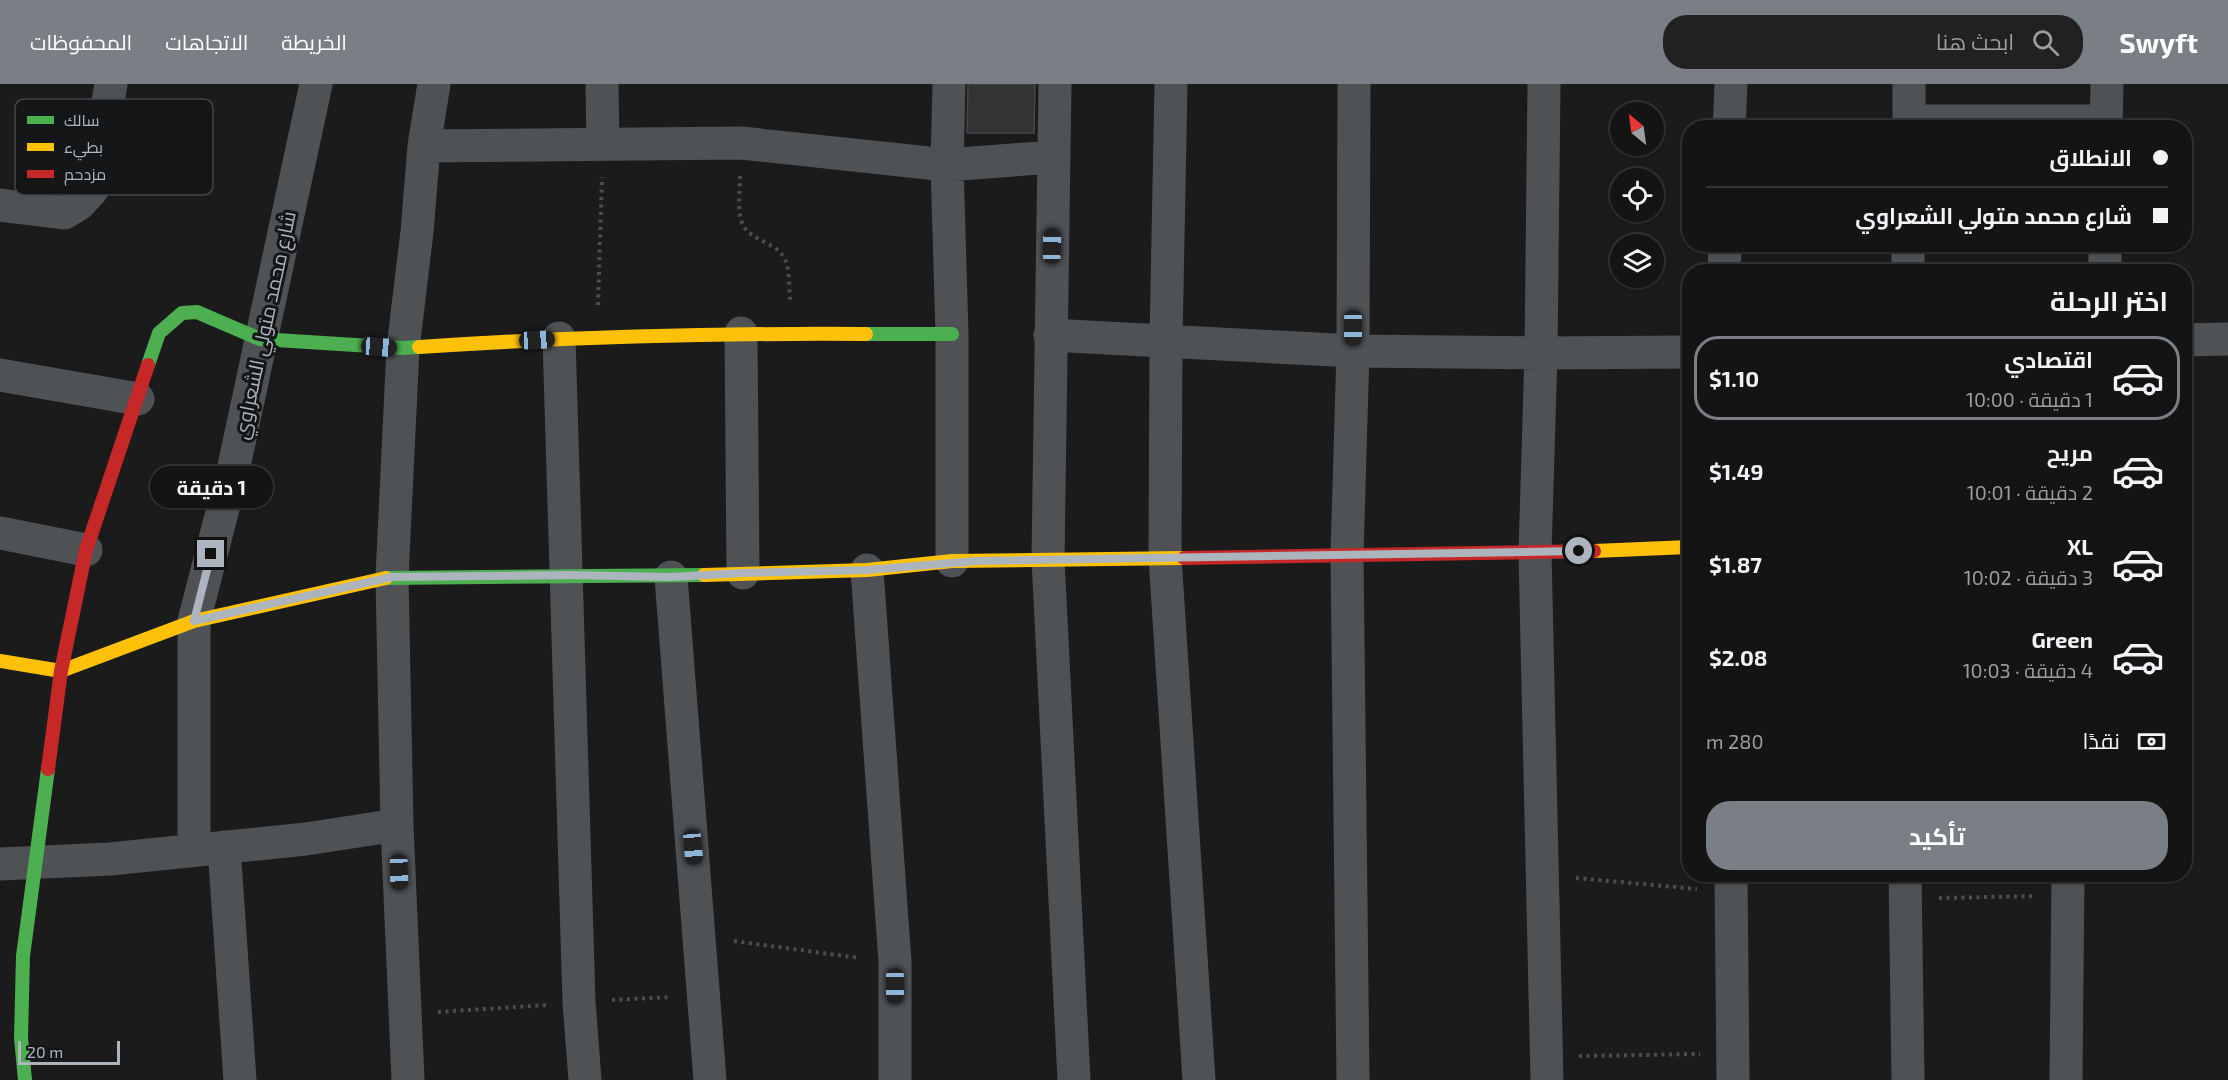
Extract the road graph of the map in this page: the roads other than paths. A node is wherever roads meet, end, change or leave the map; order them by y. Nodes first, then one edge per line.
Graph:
1 (111, 84) edge
2 (316, 84) edge
3 (434, 84) edge
4 (602, 84) edge
5 (949, 84) edge
6 (1055, 84) edge
7 (1171, 84) edge
8 (1354, 84) edge
9 (1544, 84) edge
10 (1731, 84) edge
11 (1909, 84) edge
12 (2107, 84) edge
13 (108, 99) edge
14 (1729, 120) edge
15 (1909, 120) edge
16 (2106, 120) edge
17 (603, 144) junction
18 (424, 146) junction
19 (1053, 158) junction
20 (947, 165) junction
21 (87, 195) edge
22 (0, 205) edge
23 (741, 333) junction
24 (952, 334) junction
25 (1050, 335) junction
26 (559, 338) junction
27 (260, 339) junction
28 (2228, 339) edge
29 (1166, 340) junction
30 (2192, 340) edge
31 (403, 348) junction
32 (1353, 351) junction
33 (1682, 352) edge
34 (1541, 353) junction
35 (0, 375) edge
36 (138, 399) junction
37 (0, 533) edge
38 (1682, 547) edge
39 (86, 550) junction
40 (1535, 553) junction
41 (1347, 554) junction
42 (1165, 557) junction
43 (1047, 559) junction
44 (952, 561) junction
45 (867, 570) junction
46 (743, 573) junction
47 (566, 575) junction
48 (392, 577) junction
49 (671, 577) junction
50 (194, 621) junction
51 (0, 661) edge
52 (61, 671) junction
53 (397, 825) junction
54 (209, 849) junction
55 (0, 864) edge
56 (34, 864) junction
57 (1731, 883) edge
58 (2069, 885) edge
59 (1905, 886) edge
60 (1732, 1067) edge
61 (1547, 1068) edge
62 (25, 1080) edge
63 (240, 1080) edge
64 (408, 1080) edge
65 (585, 1080) edge
66 (710, 1080) edge
67 (895, 1080) edge
68 (1074, 1080) edge
69 (1198, 1080) edge
70 (1353, 1080) edge
71 (1908, 1080) edge
72 (2066, 1080) edge

1 - 13 street
2 - 27 street, شارع محمد متولي الشعراوي
3 - 18 street
4 - 17 street
5 - 20 street
6 - 19 street
7 - 29 street
8 - 32 street
9 - 34 street
10 - 14 street
11 - 15 street
12 - 16 street
17 - 18 street
17 - 20 street
18 - 31 street
19 - 20 street
19 - 25 street
20 - 24 street
21 - 22 street
23 - 24 street
23 - 26 street
23 - 46 street
24 - 44 street
25 - 29 street
25 - 43 street
26 - 31 street
26 - 47 street
27 - 31 street
27 - 36 street
27 - 50 street, شارع محمد متولي الشعراوي
28 - 30 street
29 - 32 street
29 - 42 street
31 - 48 street
32 - 34 street
32 - 41 street
33 - 34 street
34 - 40 street
35 - 36 street
36 - 39 street
37 - 39 street
38 - 40 street
39 - 52 street
40 - 41 street
40 - 61 street
41 - 42 street
41 - 70 street
42 - 43 street
42 - 69 street
43 - 44 street
43 - 68 street
44 - 45 street
45 - 46 street
45 - 67 street
46 - 49 street
47 - 48 street
47 - 49 street
47 - 65 street
48 - 50 street
48 - 53 street
49 - 66 street
50 - 52 street
50 - 54 street, شارع محمد متولي الشعراوي
51 - 52 street
52 - 56 street
53 - 54 street
53 - 64 street
54 - 56 street
54 - 63 street, شارع محمد متولي الشعراوي
55 - 56 street
56 - 62 street
57 - 60 street
58 - 72 street
59 - 71 street

